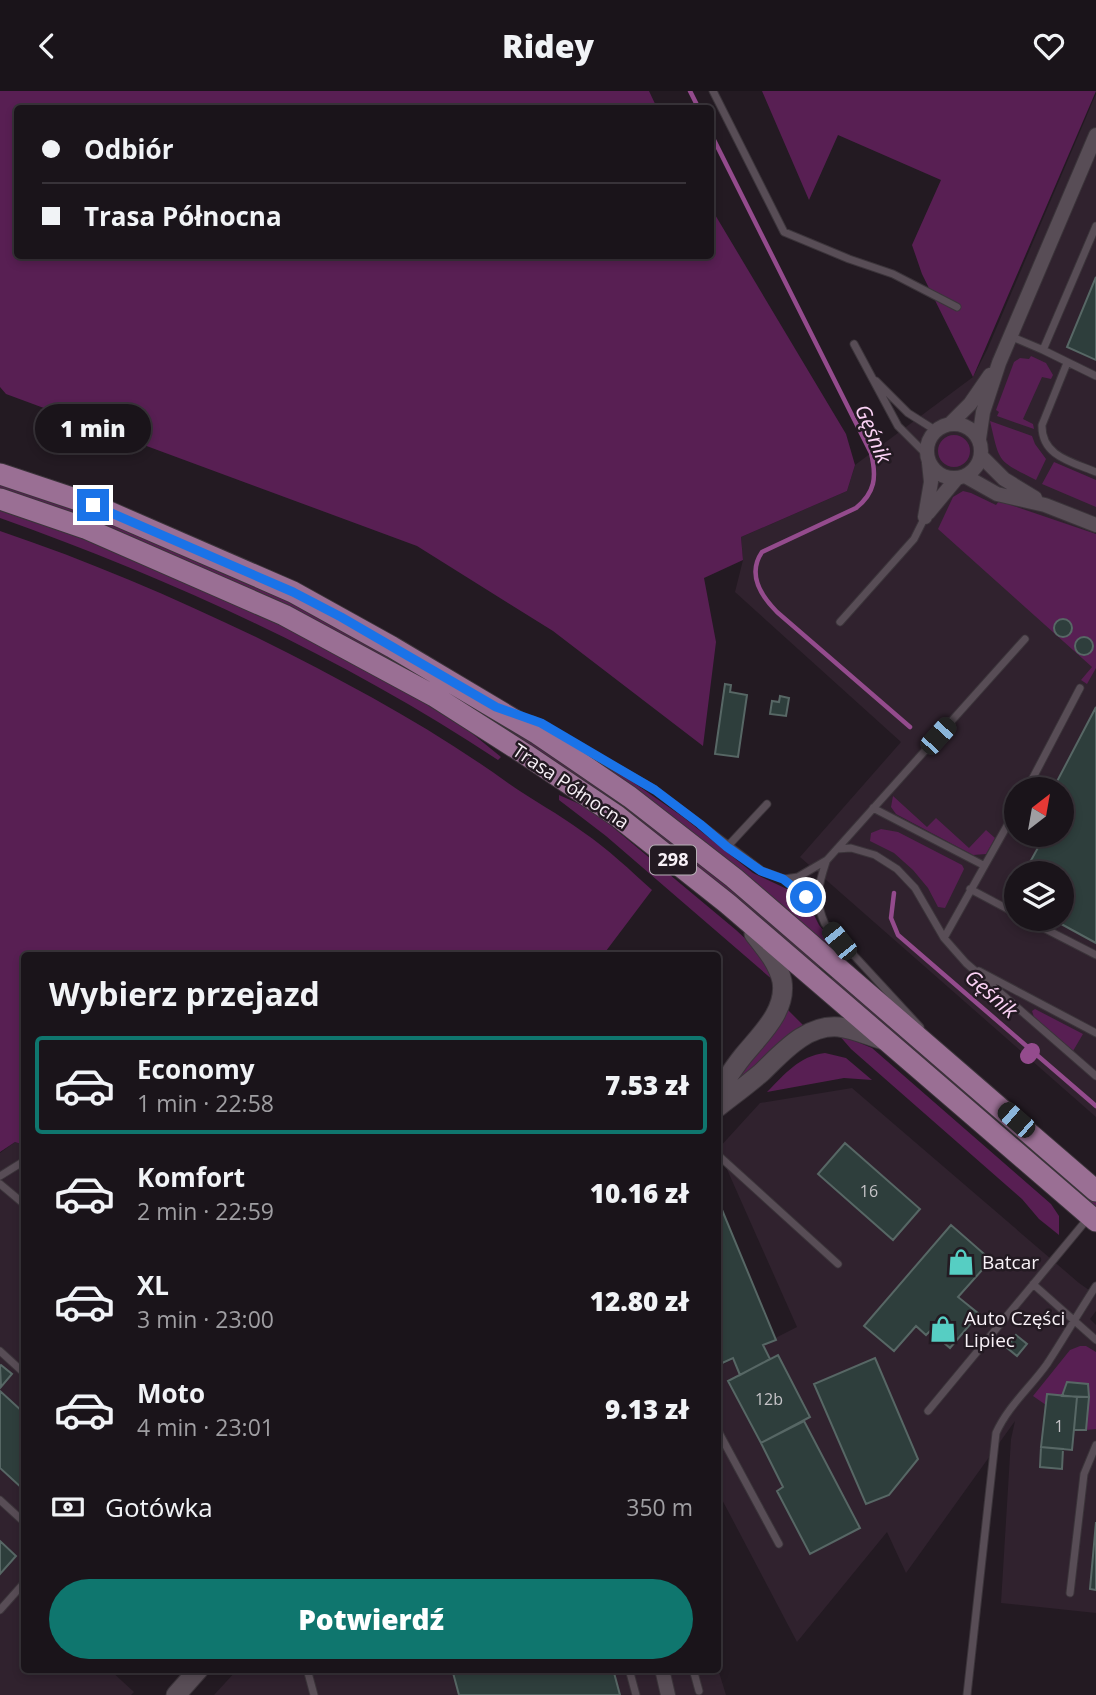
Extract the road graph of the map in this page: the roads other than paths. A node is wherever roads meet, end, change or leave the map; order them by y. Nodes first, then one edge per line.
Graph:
1 (713, 91) edge
2 (1096, 135) edge
3 (1096, 226) edge
4 (957, 307) dead end
5 (1010, 336) junction
6 (854, 344) dead end
7 (1043, 350) junction
8 (999, 363) junction
9 (1067, 363) junction
10 (868, 373) junction
11 (1096, 376) edge
12 (951, 423) junction
13 (935, 430) junction
14 (979, 439) junction
15 (981, 456) junction
16 (927, 458) junction
17 (1096, 472) edge
18 (0, 474) edge
19 (961, 477) junction
20 (0, 499) edge
21 (1045, 505) junction
22 (925, 517) junction
23 (1096, 525) edge
24 (840, 622) dead end
25 (1025, 639) dead end
26 (1080, 688) dead end
27 (496, 707) junction
28 (1033, 777) edge
29 (768, 804) dead end
30 (873, 808) junction
31 (1004, 832) edge
32 (727, 847) junction
33 (837, 849) junction
34 (827, 860) junction
35 (983, 865) junction
36 (783, 879) junction
37 (970, 889) junction
38 (728, 904) junction
39 (817, 907) junction
40 (1004, 907) edge
41 (1049, 931) edge
42 (944, 938) junction
43 (1096, 955) edge
44 (966, 963) junction
45 (1096, 1033) edge
46 (890, 1042) junction
47 (941, 1055) junction
48 (1096, 1076) edge
49 (721, 1088) edge
50 (721, 1105) edge
51 (721, 1158) edge
52 (21, 1163) edge
53 (0, 1176) edge
54 (0, 1184) edge
55 (1096, 1191) edge
56 (21, 1202) edge
57 (1093, 1219) edge
58 (838, 1264) dead end
59 (1033, 1284) junction
60 (1096, 1286) edge
61 (1073, 1320) junction
62 (1096, 1339) edge
63 (0, 1351) edge
64 (21, 1370) edge
65 (928, 1411) dead end
66 (721, 1437) edge
67 (1096, 1444) edge
68 (0, 1500) edge
69 (21, 1519) edge
70 (779, 1544) dead end
71 (21, 1586) edge
72 (1070, 1593) dead end
73 (0, 1610) edge
74 (195, 1673) edge
75 (308, 1673) edge
76 (630, 1673) edge
77 (663, 1673) edge
78 (694, 1673) edge
79 (699, 1692) dead end
80 (176, 1695) edge
81 (314, 1695) edge
82 (636, 1695) edge
83 (668, 1695) edge
84 (967, 1695) edge

1 - 4 lane
2 - 5 street
3 - 7 lane
5 - 7 lane
5 - 8 street
6 - 10 lane
7 - 9 lane
8 - 12 street
8 - 14 street
9 - 11 lane
9 - 17 lane
10 - 13 lane
10 - 16 lane
12 - 13 street
12 - 14 street
13 - 16 street
14 - 15 street
15 - 19 street
15 - 21 street
16 - 19 street
16 - 22 street
18 - 27 main road, Trasa Północna / 298
19 - 21 street
19 - 22 street
20 - 38 main road, Trasa Północna / 298
21 - 23 street
22 - 24 lane
25 - 30 lane
26 - 28 lane
27 - 32 lane
27 - 47 main road, Trasa Północna / 298
29 - 32 lane
30 - 33 lane
30 - 35 lane
31 - 35 lane
32 - 36 lane
33 - 34 lane
33 - 42 lane
34 - 36 lane
34 - 39 lane
35 - 37 lane
36 - 39 lane
37 - 40 lane
37 - 42 lane
38 - 46 main road, Trasa Północna / 298
38 - 49 street
39 - 47 lane
41 - 43 lane
42 - 44 lane
44 - 45 lane
44 - 48 lane
46 - 50 street
46 - 57 main road, Trasa Północna / 298
47 - 55 main road, Trasa Północna / 298
51 - 58 lane
52 - 53 lane
54 - 56 lane
57 - 59 lane
59 - 61 lane
59 - 65 lane
60 - 61 lane
61 - 62 lane
61 - 84 lane
63 - 64 lane
66 - 70 lane
67 - 72 lane
68 - 69 lane
71 - 73 lane
74 - 80 street
75 - 81 lane
76 - 82 lane
77 - 83 street
78 - 79 lane

